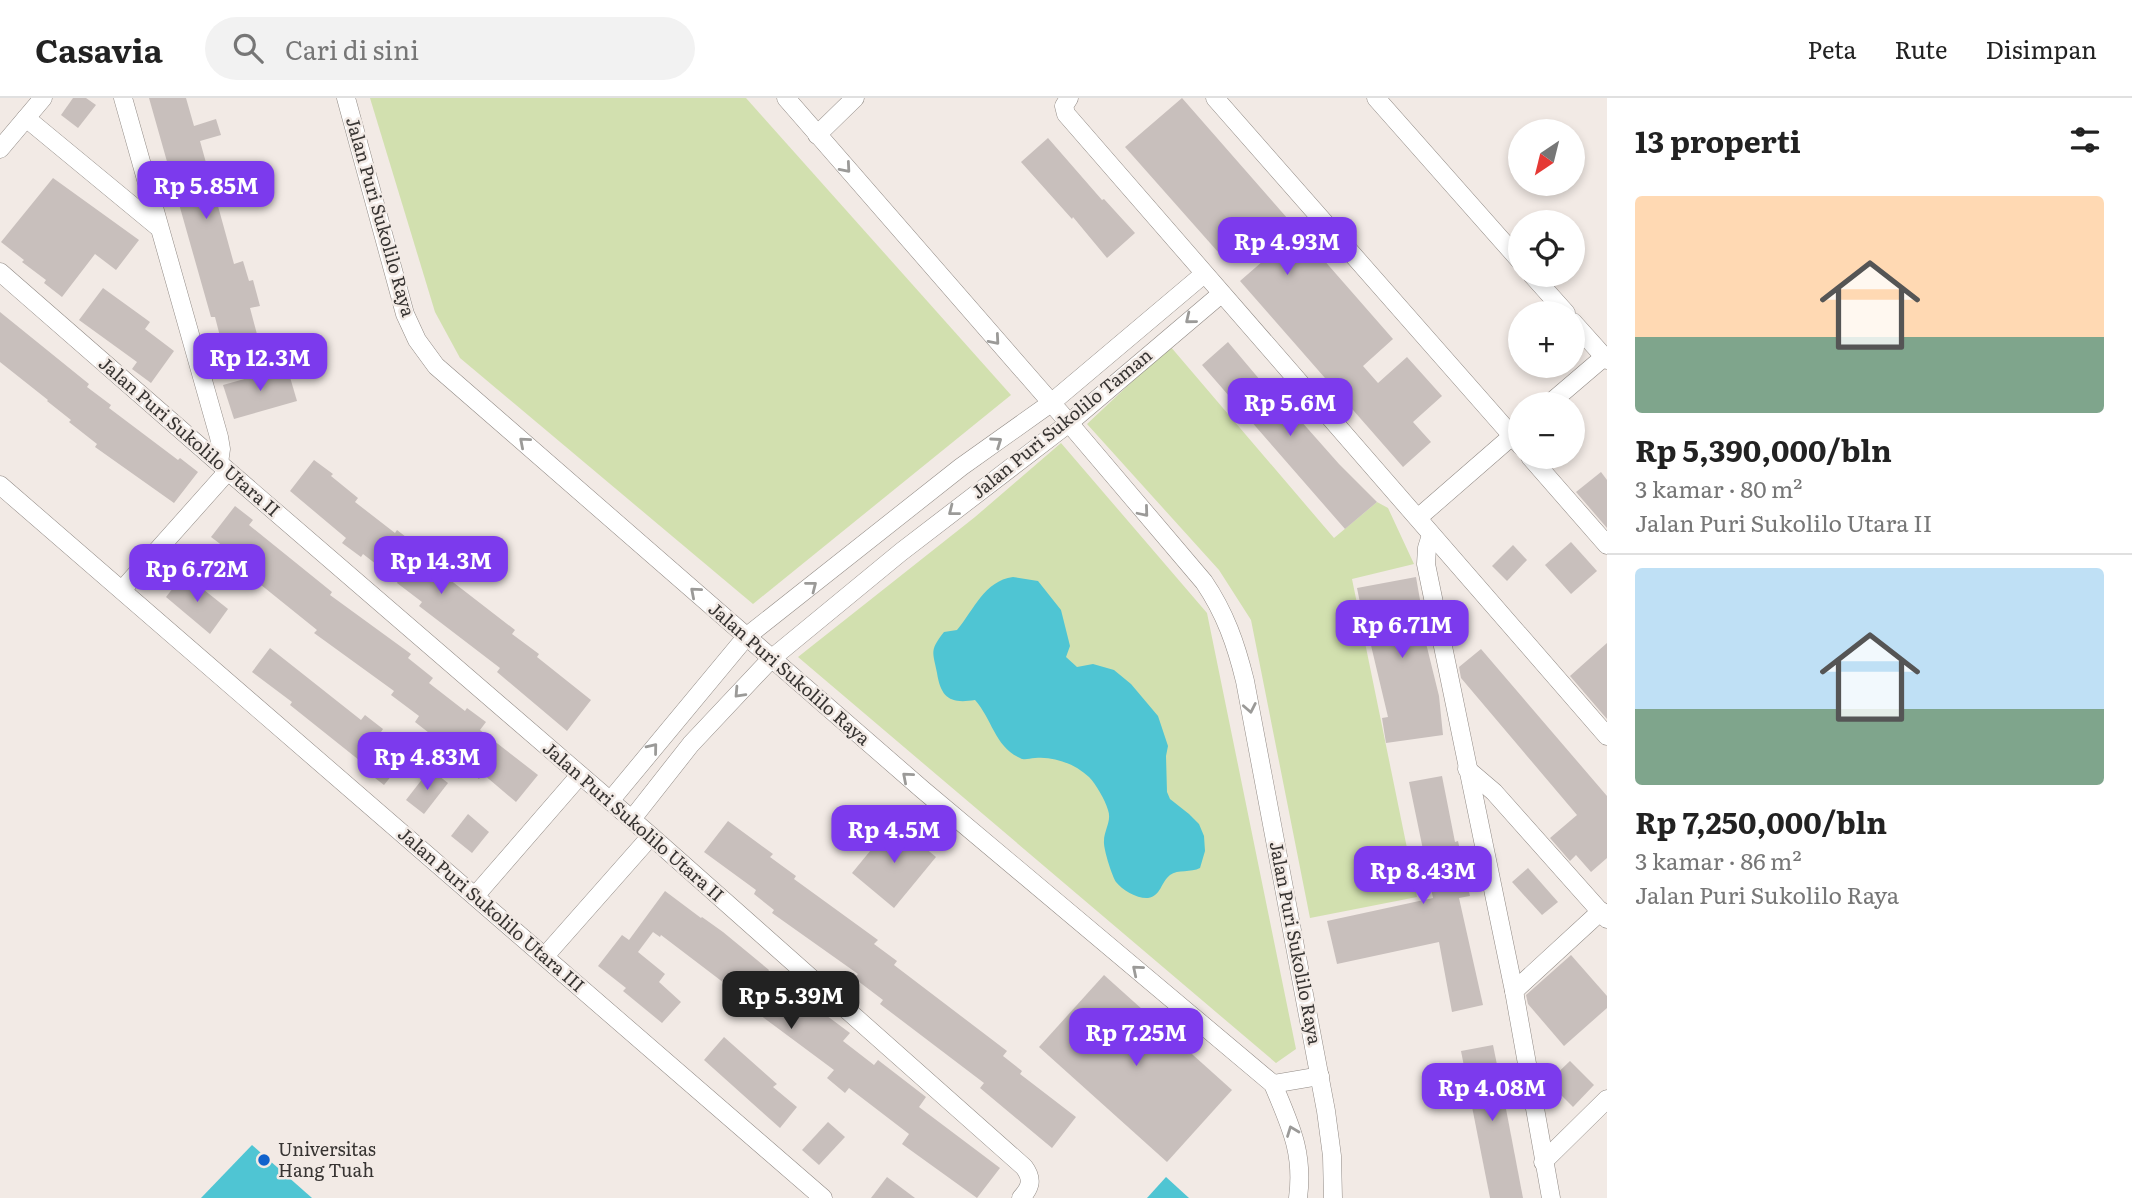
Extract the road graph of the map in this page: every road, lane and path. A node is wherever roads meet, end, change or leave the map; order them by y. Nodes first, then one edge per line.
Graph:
1 (43, 98) edge
2 (123, 98) edge
3 (346, 98) edge
4 (855, 98) edge
5 (1069, 98) edge
6 (1215, 98) edge
7 (1376, 98) edge
8 (796, 102) edge
9 (26, 118) junction
10 (817, 135) junction
11 (0, 149) edge
12 (158, 227) junction
13 (1508, 247) edge
14 (0, 272) edge
15 (1212, 284) junction
16 (1543, 287) edge
17 (1555, 301) edge
18 (1585, 335) edge
19 (1119, 344) junction
20 (1606, 359) edge
21 (1135, 365) junction
22 (1564, 392) edge
23 (1051, 403) junction
24 (1069, 423) junction
25 (1508, 426) edge
26 (1508, 445) edge
27 (224, 467) junction
28 (1540, 469) edge
29 (0, 485) edge
30 (1419, 517) junction
31 (884, 528) junction
32 (1431, 535) junction
33 (1607, 545) edge
34 (901, 552) junction
35 (121, 590) junction
36 (746, 637) junction
37 (771, 659) junction
38 (684, 711) junction
39 (705, 729) junction
40 (1607, 736) edge
41 (1467, 769) junction
42 (580, 775) junction
43 (610, 800) junction
44 (632, 819) junction
45 (651, 836) junction
46 (475, 896) junction
47 (1604, 915) edge
48 (545, 956) junction
49 (1514, 991) junction
50 (1320, 1076) junction
51 (1273, 1084) junction
52 (1607, 1099) edge
53 (1543, 1162) junction
54 (1025, 1193) edge
55 (823, 1198) edge
56 (1298, 1198) edge
57 (1333, 1198) edge
58 (1550, 1198) edge

1 - 9 street
2 - 12 street
36 -> 3 street, Jalan Puri Sukolilo Raya
4 - 10 street
5 - 15 street
6 - 25 street
7 - 13 street
8 - 10 street, Jalan Puri Sukolilo Raya
9 - 11 street
9 - 12 street
10 -> 23 street, Jalan Puri Sukolilo Raya
12 - 27 street
14 - 27 street, Jalan Puri Sukolilo Utara II
15 - 19 street, Jalan Puri Sukolilo Taman
15 -> 21 street, Jalan Puri Sukolilo Taman
15 - 30 street
16 - 17 street
18 - 20 street
19 - 21 street
19 - 23 street, Jalan Puri Sukolilo Taman
20 - 22 street
21 - 24 street, Jalan Puri Sukolilo Taman
23 - 24 street, Jalan Puri Sukolilo Raya
31 -> 23 street, Jalan Puri Sukolilo Taman
24 -> 34 street, Jalan Puri Sukolilo Taman
24 -> 50 street, Jalan Puri Sukolilo Raya
26 - 30 street
27 - 35 street
27 - 42 street, Jalan Puri Sukolilo Utara II
28 - 33 street
29 - 35 street, Jalan Puri Sukolilo Utara III
30 - 32 street
31 - 34 street
36 -> 31 street, Jalan Puri Sukolilo Taman
32 - 40 street
32 - 41 street
34 - 37 street, Jalan Puri Sukolilo Taman
35 - 46 street, Jalan Puri Sukolilo Utara III
36 - 37 street, Jalan Puri Sukolilo Raya
36 - 38 street, Jalan Puri Sukolilo Taman
37 -> 39 street, Jalan Puri Sukolilo Taman
51 -> 37 street, Jalan Puri Sukolilo Raya
38 - 39 street
43 -> 38 street, Jalan Puri Sukolilo Taman
39 - 44 street, Jalan Puri Sukolilo Taman
41 - 47 street
41 - 49 street
42 - 43 street, Jalan Puri Sukolilo Utara II
42 - 46 street
43 - 44 street, Jalan Puri Sukolilo Utara II
44 - 45 street, Jalan Puri Sukolilo Utara II
45 - 48 street
45 - 54 street, Jalan Puri Sukolilo Utara II
46 - 48 street, Jalan Puri Sukolilo Utara III
47 - 49 street
48 - 55 street, Jalan Puri Sukolilo Utara III
49 - 53 street
50 - 51 street
50 - 57 street, Jalan Puri Sukolilo Raya
56 -> 51 street, Jalan Puri Sukolilo Raya
52 - 53 street
53 - 58 street

